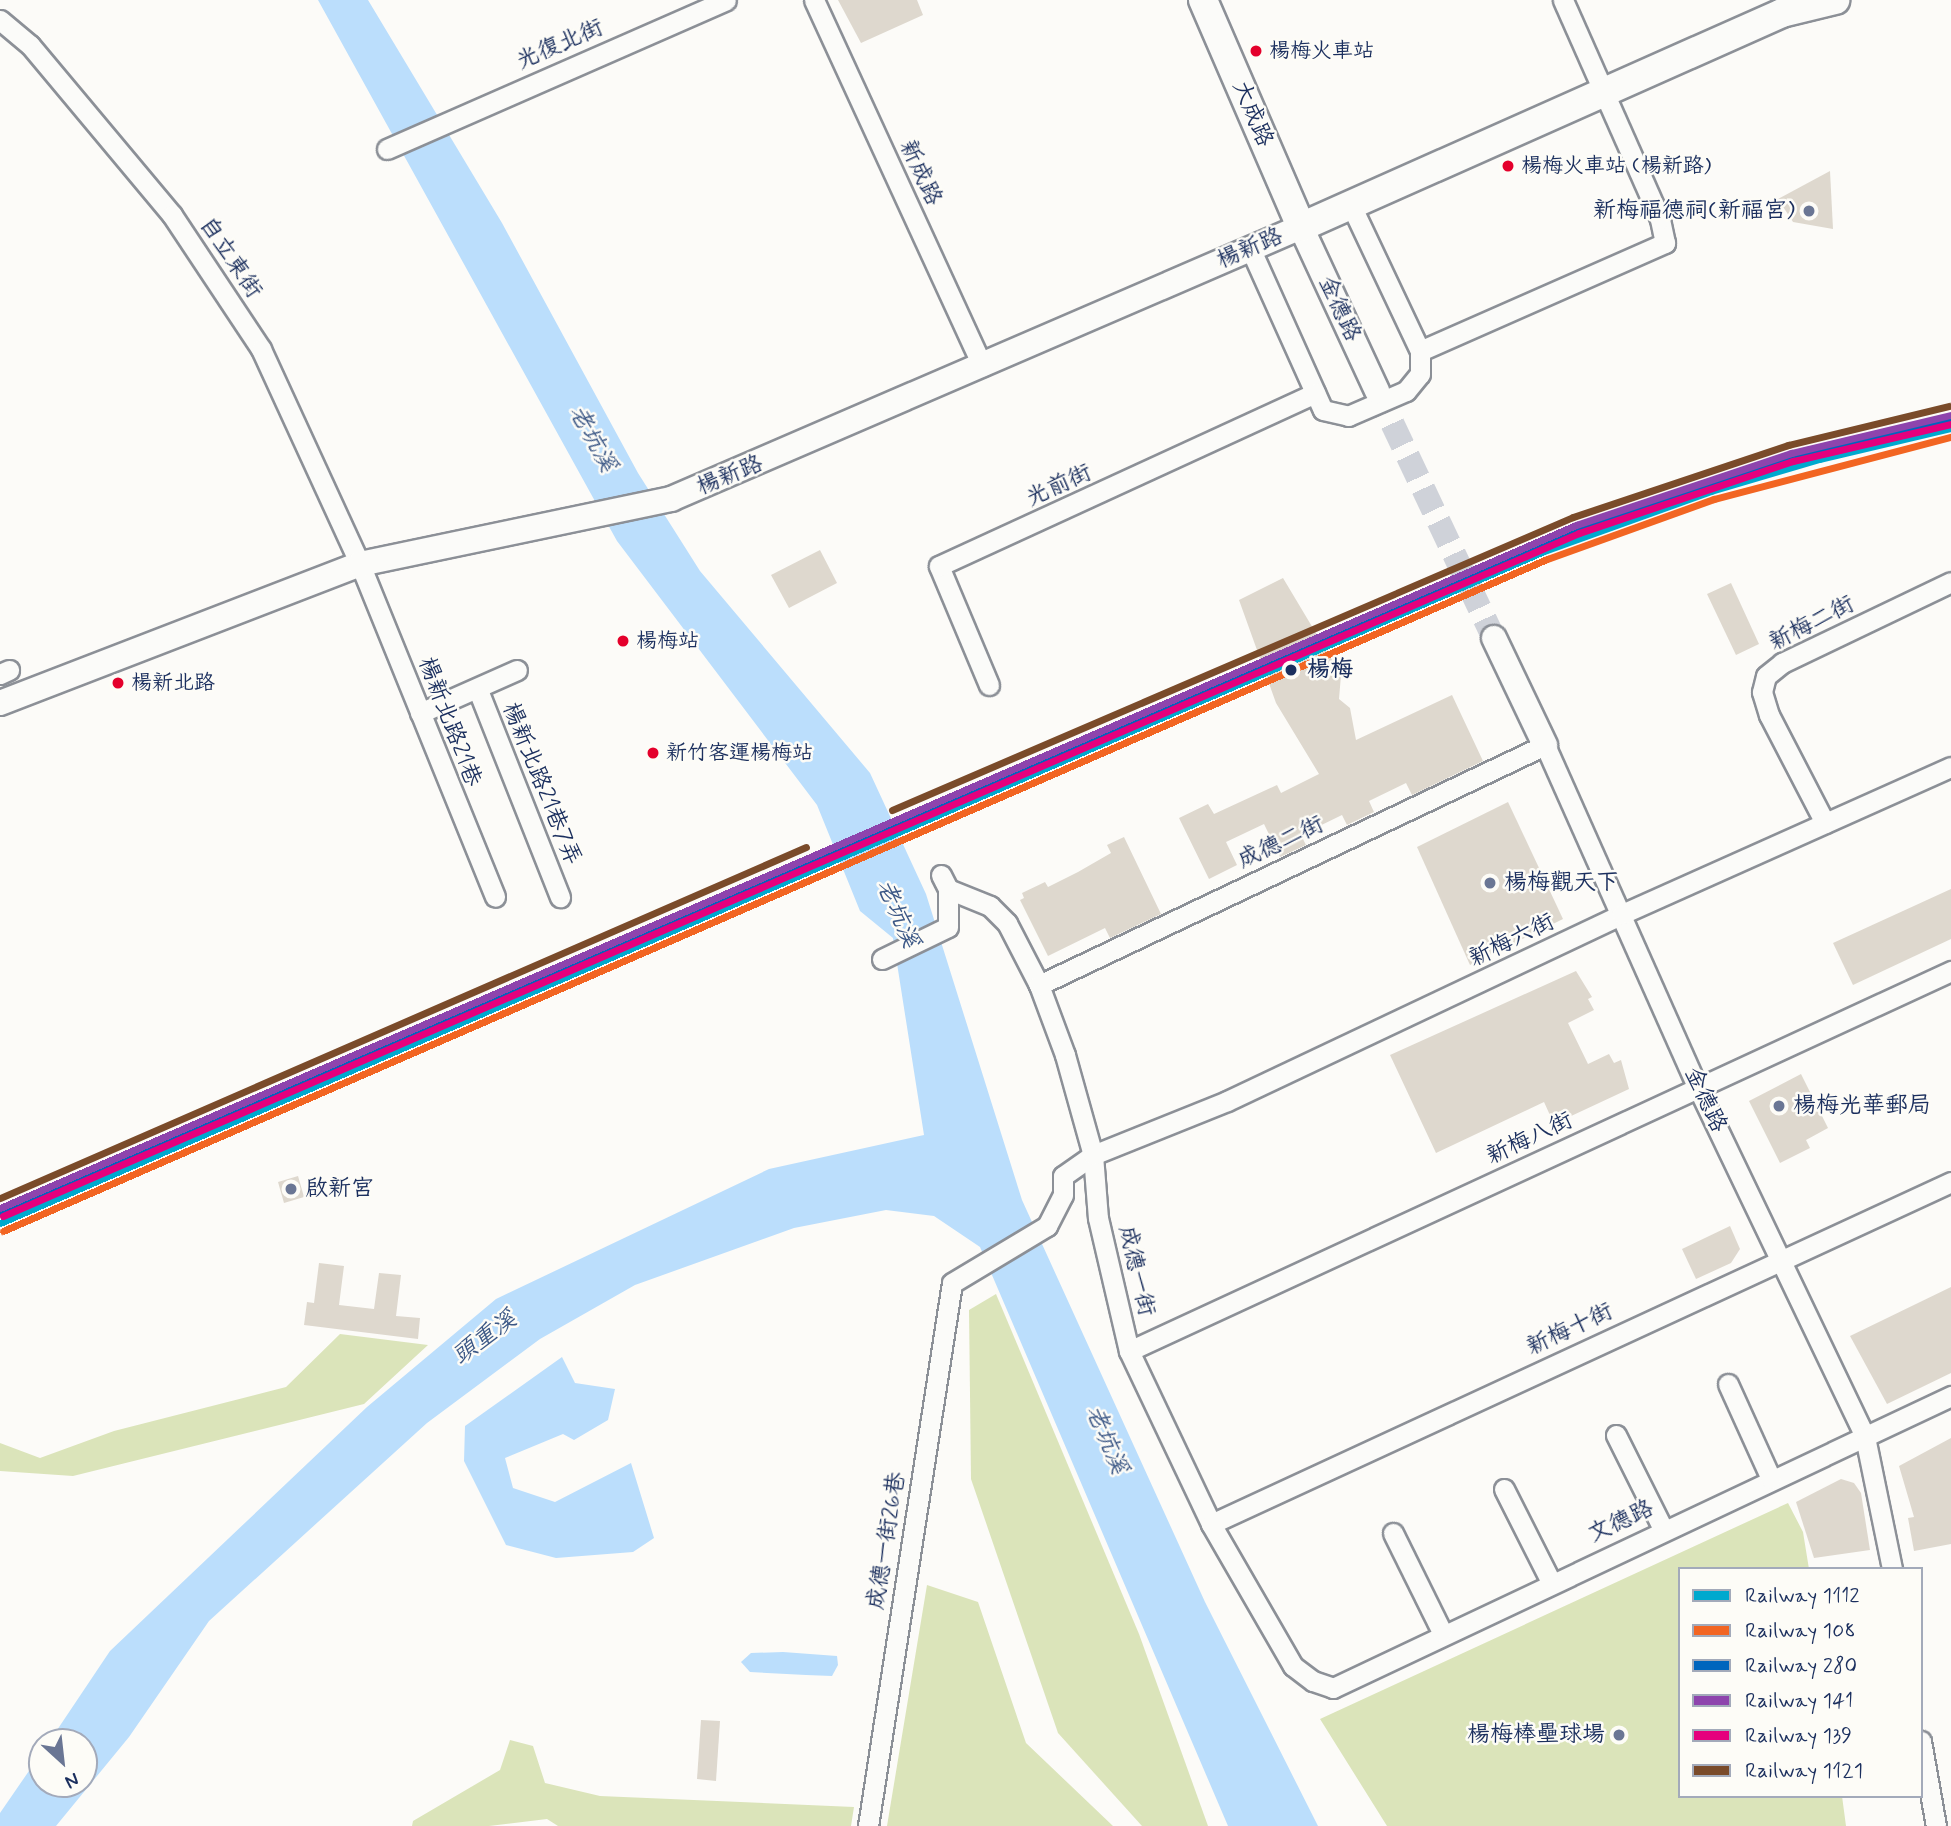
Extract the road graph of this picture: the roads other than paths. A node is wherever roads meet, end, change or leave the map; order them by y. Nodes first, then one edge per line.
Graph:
1 (726, 0) edge
2 (814, 0) edge
3 (1203, 0) edge
4 (1563, 0) edge
5 (1835, 0) edge
6 (0, 20) edge
7 (1605, 94) junction
8 (392, 146) dead end
9 (1351, 205) junction
10 (1301, 227) junction
11 (1251, 250) junction
12 (1420, 351) junction
13 (982, 366) junction
14 (1377, 391) tunnel mouth
15 (1315, 393) junction
16 (360, 564) junction
17 (1951, 582) edge
18 (1494, 638) tunnel mouth
19 (517, 670) dead end
20 (989, 685) dead end
21 (478, 690) junction
22 (0, 703) edge
23 (420, 713) junction
24 (1545, 745) junction
25 (1951, 766) edge
26 (1825, 824) junction
27 (495, 897) dead end
28 (560, 897) dead end
29 (1622, 914) junction
30 (882, 959) dead end
31 (1951, 971) edge
32 (1039, 985) junction
33 (1698, 1088) junction
34 (1093, 1155) junction
35 (1951, 1182) edge
36 (1782, 1259) junction
37 (1129, 1350) junction
38 (1728, 1384) dead end
39 (1951, 1396) edge
40 (1616, 1435) dead end
41 (1865, 1437) junction
42 (1771, 1479) junction
43 (1504, 1489) dead end
44 (1211, 1524) junction
45 (1663, 1529) junction
46 (1393, 1533) dead end
47 (1892, 1567) edge
48 (1551, 1582) junction
49 (1442, 1632) junction
50 (1313, 1681) joint
51 (1923, 1752) edge
52 (869, 1826) edge
53 (1936, 1826) edge

1 - 8 street, 光復北街
2 - 13 street, 新成路
3 - 10 main road, 大成路
4 - 7 street
5 - 7 main road, 楊新路
6 - 16 street, 自立東街
7 - 9 main road, 楊新路
7 - 12 street
9 - 10 main road, 楊新路
9 - 12 street
10 - 11 street, 楊新路
10 - 14 street, 金德路
11 - 13 street, 楊新路
11 - 15 street
12 - 15 street
13 - 16 street, 楊新路
15 - 20 street, 光前街
16 - 22 street
16 - 23 street, 楊新北路21巷
17 - 26 street, 新梅二街
18 - 24 street, 金德路
19 - 21 street, 楊新北路21巷7弄
21 - 23 street, 楊新北路21巷7弄
21 - 28 street, 楊新北路21巷7弄
23 - 27 street, 楊新北路21巷
24 - 29 street, 金德路
24 - 32 street, 成德二街
25 - 26 street, 新梅六街
26 - 29 street, 新梅六街
29 - 33 street, 金德路
29 - 34 street, 新梅六街
30 - 32 street, 成德一街
31 - 33 street, 新梅八街
32 - 34 street, 成德一街
33 - 36 street, 金德路
33 - 37 street, 新梅八街
34 - 37 street, 成德一街
34 - 52 street, 成德一街26巷
35 - 36 street, 新梅十街
36 - 41 street, 金德路
36 - 44 street, 新梅十街
37 - 44 street, 成德一街
38 - 42 street
39 - 41 street, 文德路
40 - 45 street
41 - 42 street, 文德路
41 - 47 street, 金德路
42 - 45 street, 文德路
43 - 48 street
44 - 50 street, 成德一街
45 - 48 street, 文德路
46 - 49 street
48 - 49 street, 文德路
49 - 50 street, 文德路
51 - 53 street

